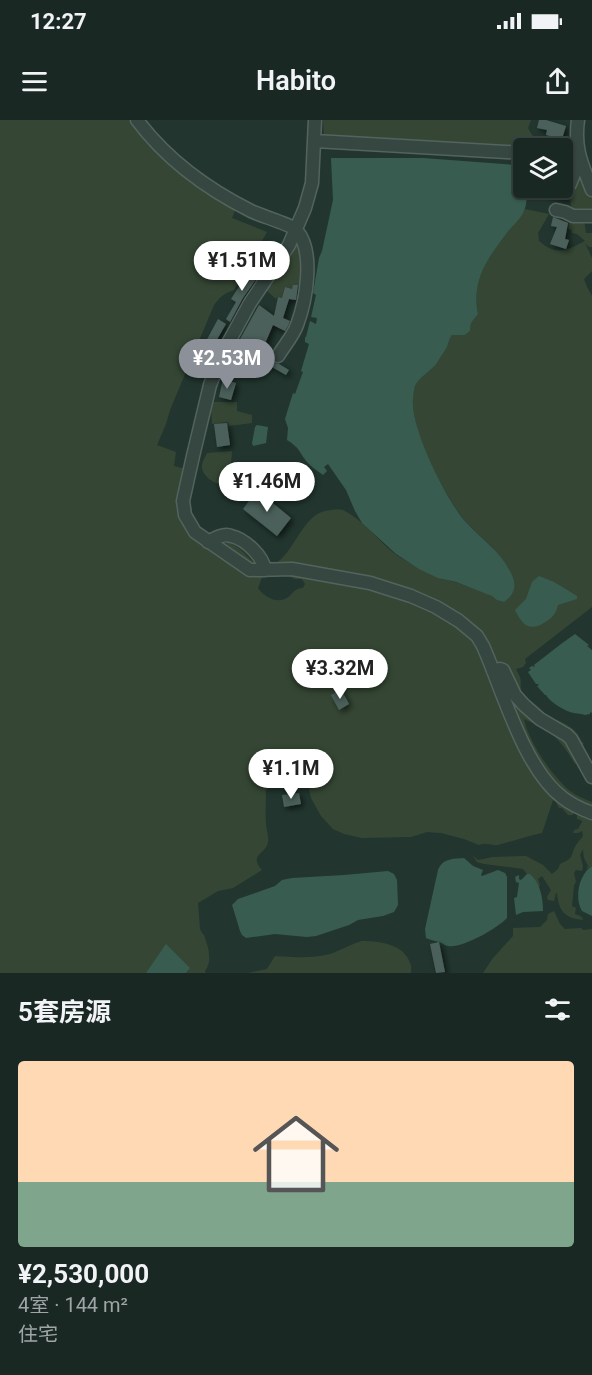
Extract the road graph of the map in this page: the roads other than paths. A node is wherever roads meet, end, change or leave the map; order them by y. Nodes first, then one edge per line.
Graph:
1 (137, 120) edge
2 (315, 120) edge
3 (578, 120) edge
4 (315, 141) junction
5 (513, 152) edge
6 (574, 160) edge
7 (592, 190) edge
8 (556, 210) dead end
9 (592, 216) edge
10 (296, 229) junction
11 (278, 357) dead end
12 (208, 542) junction
13 (265, 570) junction
14 (494, 671) junction
15 (592, 777) edge
16 (592, 813) edge

1 - 10 street
2 - 4 street
3 - 6 street
4 - 5 street
4 - 10 street
6 - 7 street
8 - 9 street
10 - 11 street
10 - 12 street
12 - 13 street
12 - 13 street
13 - 14 street
14 - 15 street
14 - 16 street

